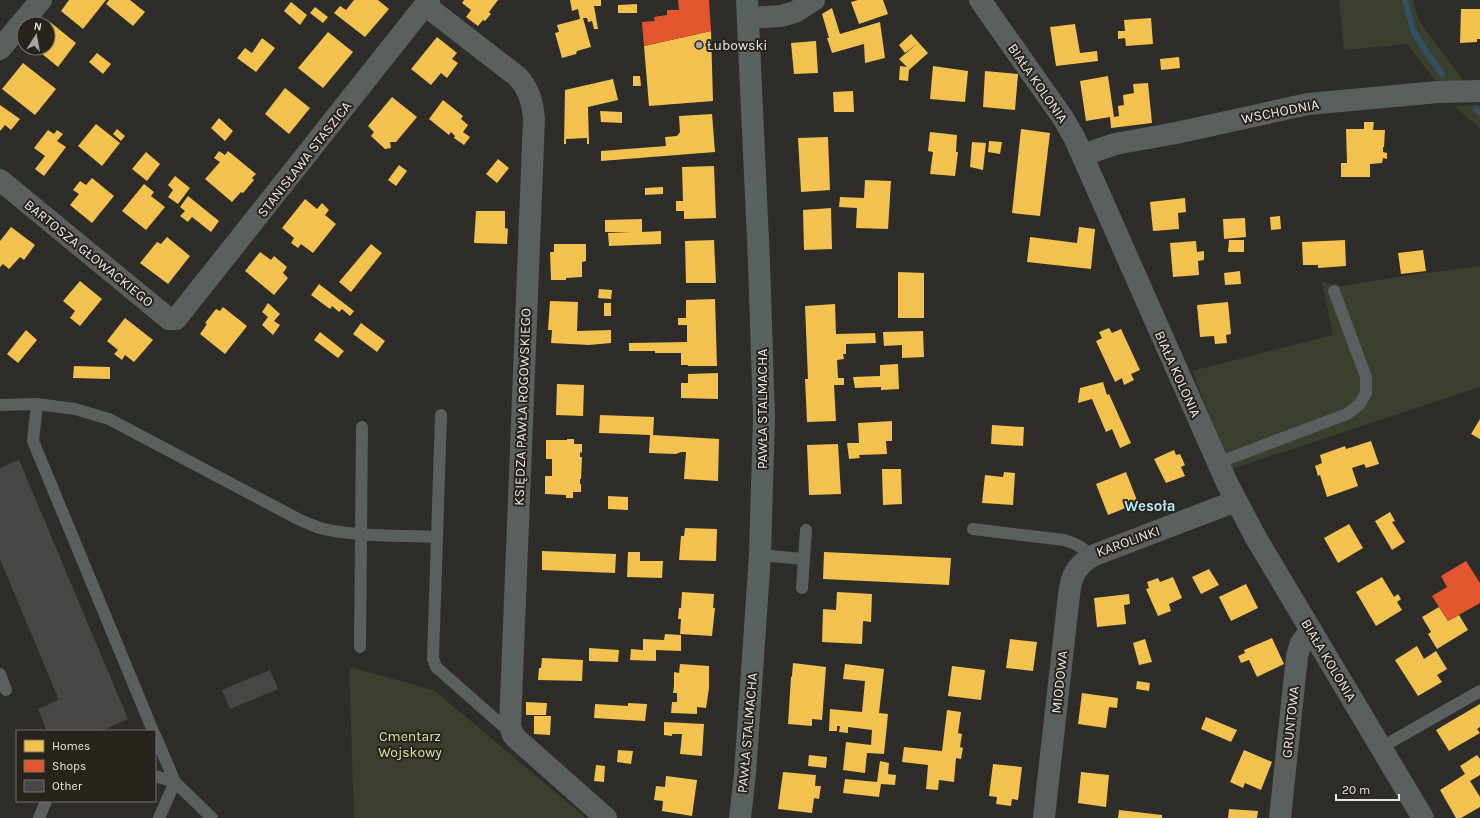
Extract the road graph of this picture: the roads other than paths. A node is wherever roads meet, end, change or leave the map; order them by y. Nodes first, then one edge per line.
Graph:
1 (41, 0) edge
2 (814, 0) edge
3 (980, 0) edge
4 (427, 2) edge
5 (747, 9) edge
6 (0, 49) edge
7 (1480, 91) edge
8 (1083, 155) junction
9 (0, 180) edge
10 (1334, 291) dead end
11 (179, 317) joint
12 (37, 404) junction
13 (0, 405) edge
14 (441, 415) dead end
15 (362, 427) dead end
16 (1217, 464) junction
17 (1236, 501) junction
18 (973, 529) dead end
19 (806, 530) dead end
20 (361, 533) junction
21 (437, 536) junction
22 (760, 555) junction
23 (1092, 556) junction
24 (804, 559) junction
25 (802, 588) dead end
26 (1311, 630) junction
27 (360, 647) dead end
28 (0, 674) edge
29 (6, 690) dead end
30 (1480, 691) edge
31 (148, 718) junction
32 (142, 730) edge
33 (153, 730) edge
34 (513, 735) junction
35 (156, 737) edge
36 (1382, 747) junction
37 (156, 776) edge
38 (175, 782) junction
39 (46, 802) edge
40 (600, 816) edge
41 (39, 818) edge
42 (159, 818) edge
43 (212, 818) edge
44 (740, 818) edge
45 (1044, 818) edge
46 (1280, 818) edge
47 (1423, 818) edge

1 - 6 street
2 - 5 street
3 - 8 street, BIAŁA KOLONIA
4 - 11 street, STANISŁAWA STASZICA
4 - 34 street, KSIĘDZA PAWŁA ROGOWSKIEGO
5 - 22 street, PAWŁA STALMACHA
7 - 8 street, WSCHODNIA
8 - 16 street, BIAŁA KOLONIA
9 - 11 street, BARTOSZA GŁOWACKIEGO
10 - 16 lane
12 - 13 lane
12 - 20 lane
12 - 31 lane
14 - 21 lane
15 - 20 lane
16 - 17 street, BIAŁA KOLONIA
17 - 23 street, KAROLINKI
17 - 26 street, BIAŁA KOLONIA
18 - 23 lane, KAROLINKI
19 - 24 lane
20 - 21 lane
20 - 27 lane
21 - 34 lane
22 - 24 lane
22 - 44 street, PAWŁA STALMACHA
23 - 45 street, MIODOWA
24 - 25 lane
26 - 36 street, BIAŁA KOLONIA
26 - 46 street, GRUNTOWA
28 - 29 lane
30 - 36 lane
31 - 32 lane
31 - 33 lane
34 - 40 street
35 - 38 lane
36 - 47 street, BIAŁA KOLONIA
37 - 38 lane
38 - 42 lane
38 - 43 lane
39 - 41 lane

